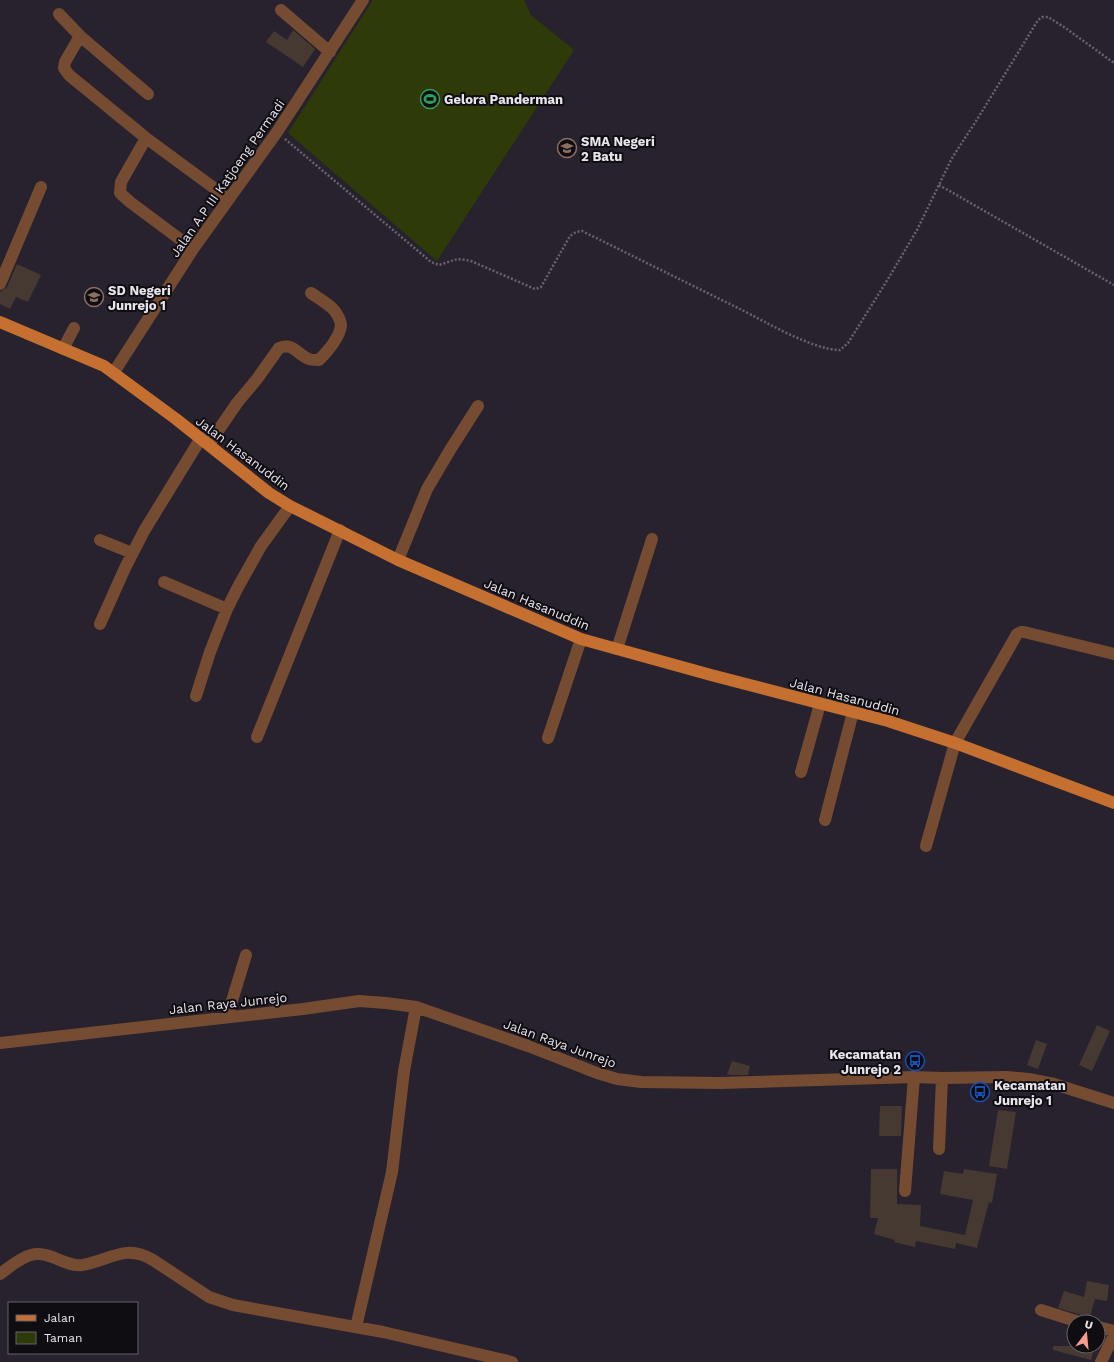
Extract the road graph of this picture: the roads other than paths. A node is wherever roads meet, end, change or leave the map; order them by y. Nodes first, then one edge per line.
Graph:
1 (363, 0) edge
2 (281, 10) dead end
3 (59, 14) dead end
4 (80, 36) junction
5 (330, 52) junction
6 (148, 94) dead end
7 (146, 138) junction
8 (40, 187) dead end
9 (229, 199) junction
10 (193, 249) junction
11 (0, 284) edge
12 (311, 293) dead end
13 (0, 322) edge
14 (74, 328) dead end
15 (63, 349) junction
16 (114, 372) junction
17 (478, 406) dead end
18 (205, 441) junction
19 (290, 506) junction
20 (340, 530) junction
21 (652, 539) dead end
22 (100, 540) dead end
23 (132, 553) junction
24 (398, 560) junction
25 (164, 582) dead end
26 (227, 609) junction
27 (100, 624) dead end
28 (581, 639) junction
29 (617, 649) junction
30 (1114, 654) edge
31 (196, 696) dead end
32 (820, 704) junction
33 (853, 712) junction
34 (256, 737) dead end
35 (548, 738) dead end
36 (955, 743) junction
37 (801, 772) dead end
38 (1114, 803) edge
39 (825, 820) dead end
40 (926, 846) dead end
41 (246, 955) dead end
42 (416, 1008) junction
43 (227, 1017) junction
44 (0, 1043) edge
45 (914, 1077) junction
46 (942, 1078) junction
47 (1114, 1103) edge
48 (939, 1149) dead end
49 (905, 1191) dead end
50 (0, 1274) edge
51 (1041, 1310) dead end
52 (1066, 1318) edge
53 (356, 1328) junction
54 (1114, 1335) edge
55 (512, 1362) edge
56 (1101, 1362) edge

1 - 5 street, Jalan A.P III Katjoeng Permadi
2 - 5 street
3 - 4 street
4 - 6 street
4 - 7 street
5 - 9 street, Jalan A.P III Katjoeng Permadi
7 - 9 street
7 - 10 street
8 - 11 street
9 - 10 street, Jalan A.P III Katjoeng Permadi
10 - 16 street, Jalan A.P III Katjoeng Permadi
12 - 18 street
13 - 15 main road, Jalan Hasanuddin
14 - 15 street
15 - 16 main road, Jalan Hasanuddin
16 - 18 main road, Jalan Hasanuddin
17 - 24 street
18 - 19 main road, Jalan Hasanuddin
18 - 23 street
19 - 20 main road, Jalan Hasanuddin
19 - 26 street
20 - 24 main road, Jalan Hasanuddin
20 - 34 street
21 - 29 street
22 - 23 street
23 - 27 street
24 - 28 main road, Jalan Hasanuddin
25 - 26 street
26 - 31 street
28 - 29 main road, Jalan Hasanuddin
28 - 35 street
29 - 32 main road, Jalan Hasanuddin
30 - 36 street
32 - 33 main road, Jalan Hasanuddin
32 - 37 street
33 - 36 main road, Jalan Hasanuddin
33 - 39 street
36 - 38 main road, Jalan Hasanuddin
36 - 40 street
41 - 43 street
42 - 43 street, Jalan Raya Junrejo
42 - 45 street, Jalan Raya Junrejo
42 - 53 street
43 - 44 street, Jalan Raya Junrejo
45 - 46 street, Jalan Raya Junrejo
45 - 49 street
46 - 47 street, Jalan Raya Junrejo
46 - 48 street
50 - 53 street
51 - 52 street
53 - 55 street
54 - 56 street

